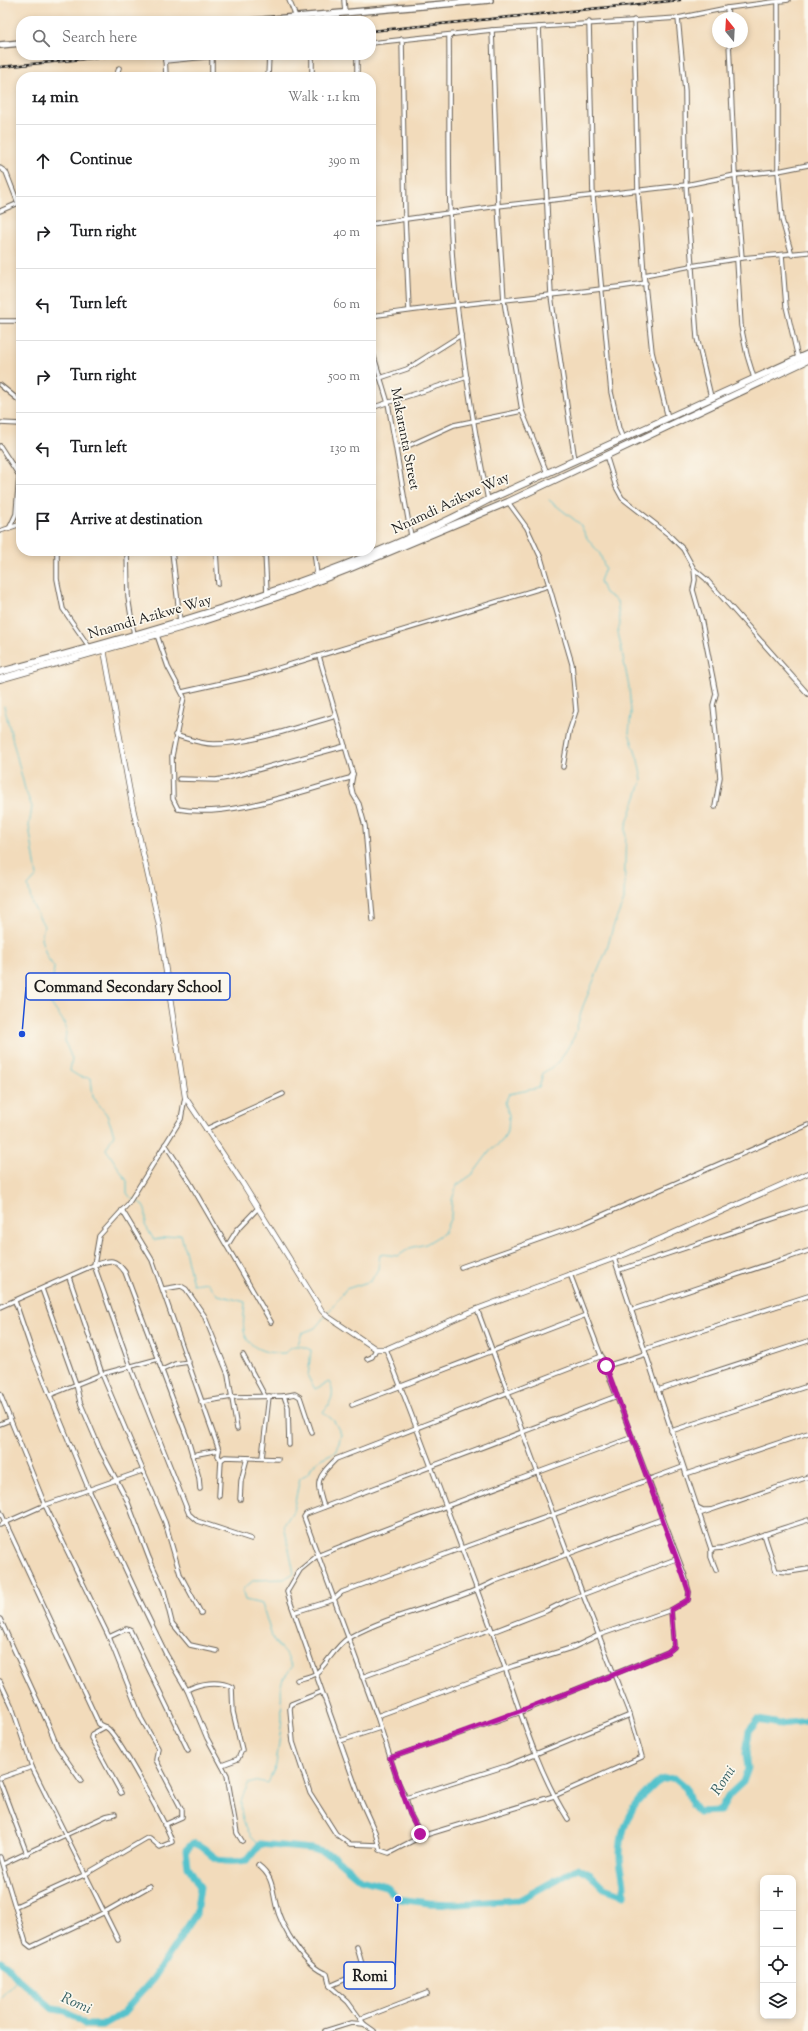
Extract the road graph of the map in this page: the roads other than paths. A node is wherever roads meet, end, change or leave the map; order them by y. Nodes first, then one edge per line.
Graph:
1 (289, 0) edge
2 (344, 0) edge
3 (490, 0) edge
4 (788, 0) edge
5 (778, 1) junction
6 (727, 8) junction
7 (727, 12) edge
8 (345, 13) junction
9 (296, 16) edge
10 (308, 16) edge
11 (678, 18) junction
12 (634, 20) junction
13 (589, 22) junction
14 (539, 26) junction
15 (492, 30) junction
16 (449, 35) junction
17 (402, 39) junction
18 (376, 42) edge
19 (16, 43) edge
20 (0, 45) edge
21 (729, 48) edge
22 (165, 60) edge
23 (212, 60) edge
24 (269, 60) edge
25 (312, 60) edge
26 (357, 60) edge
27 (119, 68) dead end
28 (118, 72) edge
29 (166, 72) edge
30 (212, 72) edge
31 (268, 72) edge
32 (312, 72) edge
33 (357, 72) edge
34 (808, 165) edge
35 (0, 168) edge
36 (778, 171) junction
37 (735, 175) junction
38 (686, 185) junction
39 (638, 192) junction
40 (16, 195) edge
41 (593, 196) junction
42 (546, 200) junction
43 (16, 203) edge
44 (498, 206) junction
45 (0, 211) edge
46 (451, 213) junction
47 (405, 218) junction
48 (376, 223) edge
49 (808, 252) edge
50 (782, 255) junction
51 (792, 255) junction
52 (742, 258) junction
53 (737, 260) junction
54 (691, 266) junction
55 (644, 275) junction
56 (646, 283) junction
57 (601, 290) junction
58 (551, 296) junction
59 (504, 301) junction
60 (457, 304) junction
61 (409, 310) junction
62 (376, 315) edge
63 (0, 321) edge
64 (16, 321) edge
65 (461, 335) junction
66 (808, 354) edge
67 (798, 358) junction
68 (808, 360) edge
69 (376, 369) edge
70 (467, 377) junction
71 (380, 378) junction
72 (754, 378) junction
73 (0, 385) edge
74 (711, 397) junction
75 (16, 398) edge
76 (388, 403) junction
77 (376, 407) edge
78 (522, 411) junction
79 (668, 418) junction
80 (473, 421) junction
81 (0, 423) edge
82 (16, 424) edge
83 (623, 439) junction
84 (0, 446) edge
85 (396, 447) junction
86 (606, 454) junction
87 (575, 461) junction
88 (16, 471) edge
89 (547, 473) junction
90 (488, 500) junction
91 (508, 502) junction
92 (16, 514) edge
93 (16, 526) edge
94 (9, 530) junction
95 (0, 531) edge
96 (411, 536) junction
97 (376, 549) edge
98 (58, 556) edge
99 (127, 556) edge
100 (173, 556) edge
101 (216, 556) edge
102 (265, 556) edge
103 (315, 556) edge
104 (358, 556) edge
105 (694, 569) junction
106 (317, 575) junction
107 (218, 584) dead end
108 (548, 586) junction
109 (267, 594) junction
110 (180, 622) junction
111 (157, 635) junction
112 (134, 636) junction
113 (90, 648) junction
114 (104, 650) junction
115 (319, 656) junction
116 (0, 672) edge
117 (0, 679) edge
118 (182, 692) junction
119 (808, 694) edge
120 (336, 716) junction
121 (175, 735) junction
122 (345, 746) junction
123 (563, 768) dead end
124 (353, 774) junction
125 (179, 779) dead end
126 (714, 807) dead end
127 (373, 920) dead end
128 (283, 1094) dead end
129 (185, 1097) junction
130 (808, 1124) edge
131 (206, 1129) junction
132 (165, 1144) junction
133 (808, 1173) edge
134 (808, 1207) edge
135 (258, 1208) junction
136 (122, 1210) junction
137 (227, 1246) junction
138 (808, 1251) edge
139 (614, 1258) junction
140 (94, 1265) junction
141 (461, 1267) dead end
142 (618, 1270) junction
143 (570, 1274) junction
144 (68, 1277) junction
145 (42, 1289) junction
146 (163, 1289) junction
147 (808, 1296) edge
148 (15, 1301) junction
149 (0, 1307) edge
150 (478, 1309) junction
151 (631, 1310) junction
152 (586, 1315) junction
153 (270, 1322) dead end
154 (808, 1341) edge
155 (376, 1349) junction
156 (386, 1349) junction
157 (493, 1350) junction
158 (646, 1352) junction
159 (243, 1355) dead end
160 (602, 1356) junction
161 (158, 1359) junction
162 (367, 1359) dead end
163 (188, 1362) junction
164 (130, 1366) junction
165 (606, 1366) junction
166 (162, 1370) junction
167 (102, 1374) junction
168 (76, 1384) junction
169 (808, 1386) edge
170 (401, 1387) junction
171 (658, 1390) junction
172 (508, 1391) junction
173 (0, 1394) edge
174 (50, 1395) junction
175 (267, 1396) junction
176 (284, 1396) junction
177 (617, 1396) junction
178 (232, 1397) junction
179 (201, 1402) junction
180 (352, 1405) dead end
181 (10, 1420) junction
182 (0, 1424) edge
183 (416, 1427) junction
184 (237, 1429) dead end
185 (671, 1431) junction
186 (523, 1432) junction
187 (312, 1433) dead end
188 (808, 1433) edge
189 (633, 1437) junction
190 (289, 1445) dead end
191 (219, 1450) junction
192 (192, 1455) junction
193 (247, 1458) junction
194 (262, 1458) junction
195 (278, 1459) dead end
196 (221, 1460) junction
197 (430, 1467) junction
198 (683, 1467) junction
199 (142, 1471) junction
200 (539, 1472) junction
201 (686, 1474) junction
202 (808, 1477) edge
203 (117, 1479) junction
204 (648, 1480) junction
205 (200, 1489) dead end
206 (89, 1490) junction
207 (219, 1496) dead end
208 (240, 1499) dead end
209 (45, 1504) junction
210 (445, 1506) junction
211 (324, 1507) junction
212 (697, 1507) junction
213 (713, 1510) junction
214 (0, 1511) edge
215 (700, 1514) junction
216 (554, 1515) junction
217 (662, 1519) junction
218 (808, 1520) edge
219 (5, 1523) junction
220 (0, 1525) edge
221 (764, 1534) junction
222 (251, 1539) dead end
223 (462, 1548) junction
224 (711, 1549) junction
225 (568, 1554) junction
226 (317, 1556) junction
227 (676, 1559) junction
228 (716, 1570) dead end
229 (808, 1570) edge
230 (477, 1591) junction
231 (583, 1595) junction
232 (333, 1600) junction
233 (671, 1610) junction
234 (294, 1612) junction
235 (201, 1613) dead end
236 (0, 1620) edge
237 (492, 1630) junction
238 (599, 1635) junction
239 (109, 1637) junction
240 (349, 1638) junction
241 (217, 1651) dead end
242 (505, 1670) junction
243 (316, 1674) junction
244 (614, 1675) junction
245 (362, 1677) junction
246 (297, 1680) dead end
247 (0, 1681) edge
248 (187, 1690) junction
249 (321, 1692) junction
250 (521, 1712) junction
251 (630, 1715) junction
252 (377, 1716) junction
253 (106, 1727) junction
254 (380, 1728) junction
255 (340, 1741) junction
256 (188, 1750) dead end
257 (536, 1754) junction
258 (390, 1758) junction
259 (222, 1764) junction
260 (32, 1766) junction
261 (0, 1778) edge
262 (81, 1781) dead end
263 (0, 1782) edge
264 (121, 1793) dead end
265 (554, 1796) junction
266 (406, 1798) junction
267 (115, 1814) dead end
268 (568, 1818) dead end
269 (164, 1825) junction
270 (66, 1836) junction
271 (422, 1836) junction
272 (242, 1840) dead end
273 (378, 1845) junction
274 (27, 1854) junction
275 (0, 1857) edge
276 (3, 1864) junction
277 (258, 1865) dead end
278 (84, 1874) junction
279 (150, 1886) dead end
280 (16, 1906) junction
281 (103, 1913) junction
282 (118, 1940) dead end
283 (357, 1947) dead end
284 (330, 1986) junction
285 (427, 1993) dead end
286 (360, 2019) junction
287 (364, 2024) junction
288 (325, 2031) edge
289 (374, 2031) edge

1 - 9 street
2 - 8 street
3 - 8 main road
4 - 5 street
5 - 6 street
5 - 36 street
6 - 7 street
6 - 11 street
8 - 10 main road
11 - 12 street
11 - 38 street
12 - 13 street
12 - 39 street
13 - 14 street
13 - 41 street
14 - 15 street
14 - 42 street
15 - 16 street
15 - 44 street
16 - 17 street
16 - 46 street
17 - 18 street
17 - 47 street
19 - 20 main road
21 - 37 street
22 - 29 street
23 - 30 street
24 - 31 street
25 - 32 street
26 - 33 street
27 - 28 street
34 - 36 street
35 - 40 street
36 - 37 street
36 - 51 street
37 - 38 street
37 - 52 street
38 - 39 street
38 - 54 street
39 - 41 street
39 - 55 street
41 - 42 street
41 - 57 street
42 - 44 street
42 - 58 street
43 - 45 street
44 - 46 street
44 - 59 street
46 - 47 street
46 - 60 street
47 - 48 street
47 - 61 street
49 - 51 street
50 - 51 street
50 - 52 street
50 - 67 street
52 - 53 street
53 - 54 street
53 - 72 street
54 - 55 street
54 - 74 street
55 - 56 street
56 - 57 street
56 - 79 street
57 - 58 street
57 - 83 street
58 - 59 street
58 - 87 street
59 - 60 street
59 - 78 street
60 - 61 street
60 - 65 street
61 - 62 street
63 - 64 street
65 - 70 street
65 - 71 street
66 - 67 highway, Nnamdi Azikwe Way
67 - 72 highway, Nnamdi Azikwe Way
68 - 86 highway, Nnamdi Azikwe Way
69 - 71 street, Makaranta Street
70 - 76 street
70 - 80 street
71 - 76 street, Makaranta Street
72 - 74 highway, Nnamdi Azikwe Way
73 - 75 street
74 - 79 highway, Nnamdi Azikwe Way
76 - 77 street
76 - 85 street, Makaranta Street
78 - 80 street
78 - 89 street
79 - 83 highway, Nnamdi Azikwe Way
80 - 85 street
80 - 90 street
81 - 82 street
83 - 87 highway, Nnamdi Azikwe Way
84 - 88 street
85 - 96 street, Makaranta Street
86 - 91 highway, Nnamdi Azikwe Way
86 - 105 street
87 - 89 highway, Nnamdi Azikwe Way
89 - 90 highway, Nnamdi Azikwe Way
90 - 96 highway, Nnamdi Azikwe Way
91 - 108 street
91 - 111 highway, Nnamdi Azikwe Way
92 - 94 street
93 - 94 street
94 - 95 street
96 - 97 highway, Nnamdi Azikwe Way
98 - 113 street
99 - 112 street
100 - 110 street
101 - 107 street
102 - 109 street
103 - 106 street
104 - 106 highway, Nnamdi Azikwe Way
105 - 119 street
105 - 126 street
106 - 109 highway, Nnamdi Azikwe Way
108 - 115 street
108 - 123 street
109 - 110 highway, Nnamdi Azikwe Way
110 - 112 highway, Nnamdi Azikwe Way
111 - 114 highway, Nnamdi Azikwe Way
111 - 118 street
112 - 113 highway, Nnamdi Azikwe Way
113 - 116 highway, Nnamdi Azikwe Way
114 - 117 highway, Nnamdi Azikwe Way
114 - 129 street
115 - 118 street
115 - 120 street
118 - 121 street
120 - 121 street
120 - 122 street
121 - 124 street
122 - 124 street
122 - 125 street
124 - 127 street
128 - 131 street
129 - 131 street
129 - 132 street
130 - 141 street
131 - 135 street
132 - 136 street
132 - 137 street
133 - 139 street
134 - 142 street
135 - 137 street
135 - 155 street
136 - 140 street
136 - 146 street
137 - 153 street
138 - 151 street
139 - 142 street
139 - 143 street
140 - 144 street
140 - 161 street
140 - 164 street
142 - 151 street
143 - 150 street
143 - 152 street
144 - 145 street
144 - 167 street
145 - 148 street
145 - 168 street
146 - 163 street
146 - 178 street
147 - 158 street
148 - 149 street
148 - 174 street
150 - 156 street
150 - 157 street
151 - 158 street
152 - 157 street
152 - 160 street
154 - 171 street
155 - 156 street
155 - 162 street
156 - 170 street
157 - 170 street
157 - 172 street
158 - 165 street
158 - 171 street
159 - 175 street
160 - 165 street
160 - 172 street
161 - 164 street
161 - 166 street
163 - 166 street
163 - 179 street
164 - 167 street
164 - 222 street
165 - 177 street
166 - 192 street
167 - 168 street
167 - 199 street
168 - 174 street
168 - 203 street
169 - 185 street
170 - 180 street
170 - 183 street
171 - 185 street
172 - 183 street
172 - 186 street
173 - 181 street
174 - 206 street
175 - 176 street
175 - 178 street
175 - 194 street
176 - 187 street
176 - 190 street
177 - 186 street
177 - 189 street
178 - 179 street
178 - 184 street
179 - 191 street
181 - 182 street
181 - 209 street
183 - 197 street
183 - 211 street
185 - 198 street
186 - 197 street
186 - 200 street
188 - 201 street
189 - 200 street
189 - 204 street
191 - 192 street
191 - 196 street
192 - 205 street
193 - 194 street
193 - 196 street
193 - 208 street
194 - 195 street
196 - 207 street
197 - 210 street
197 - 211 street
198 - 201 street
198 - 204 street
199 - 203 street
199 - 235 street
200 - 210 street
200 - 216 street
201 - 212 street
202 - 213 street
203 - 206 street
203 - 241 street
204 - 216 street
204 - 217 street
206 - 209 street
206 - 248 street
209 - 219 street
209 - 239 street
210 - 223 street
210 - 226 street
211 - 226 street
212 - 213 street
212 - 215 street
213 - 215 street
214 - 219 street
215 - 224 street
216 - 223 street
216 - 225 street
217 - 225 street
217 - 227 street
218 - 221 street
219 - 220 street
219 - 253 street
221 - 224 street
221 - 229 street
223 - 230 street
223 - 232 street
224 - 228 street
225 - 230 street
225 - 231 street
226 - 232 street
226 - 234 street
227 - 231 street
227 - 233 street
230 - 237 street
230 - 240 street
231 - 237 street
231 - 238 street
232 - 234 street
232 - 240 street
233 - 238 street
233 - 244 street
234 - 243 street
236 - 262 street
237 - 242 street
237 - 245 street
238 - 242 street
238 - 244 street
239 - 256 street
239 - 269 street
240 - 243 street
240 - 245 street
242 - 250 street
242 - 252 street
243 - 246 street
243 - 249 street
244 - 250 street
244 - 251 street
245 - 252 street
247 - 260 street
248 - 259 street
248 - 259 street
249 - 255 street
249 - 273 street
250 - 257 street
250 - 258 street
251 - 257 street
251 - 265 street
252 - 254 street
253 - 264 street
253 - 269 street
254 - 255 street
254 - 258 street
255 - 273 street
257 - 265 street
257 - 266 street
258 - 266 street
259 - 272 street
260 - 261 street
260 - 270 street
263 - 274 street
265 - 268 street
265 - 271 street
266 - 271 street
267 - 270 street
269 - 278 street
270 - 274 street
270 - 278 street
271 - 273 street
274 - 276 street
275 - 276 street
276 - 280 street
277 - 284 street
278 - 280 street
278 - 281 street
279 - 281 street
280 - 281 street
281 - 282 street
283 - 284 street
284 - 286 street
285 - 286 street
286 - 287 street
287 - 288 street
287 - 289 street

